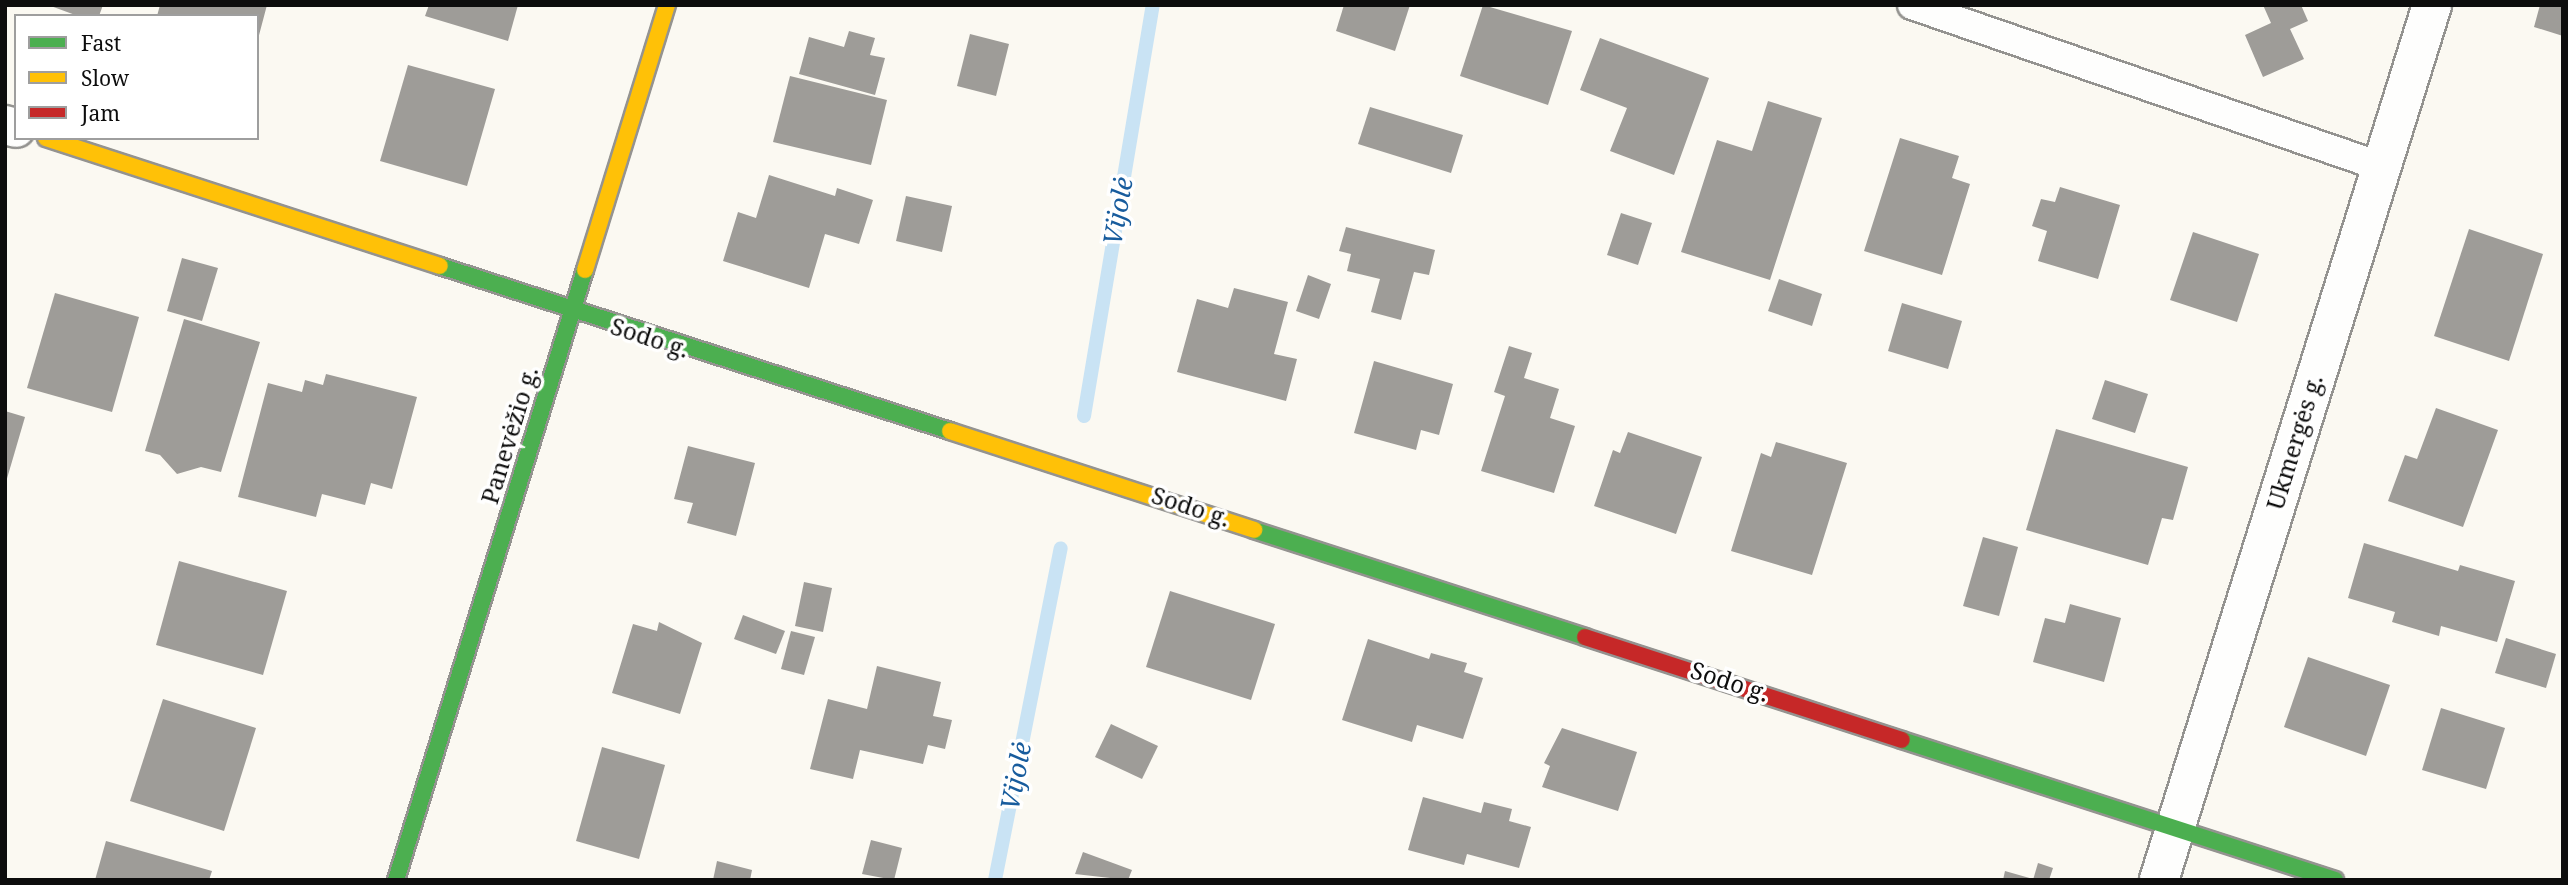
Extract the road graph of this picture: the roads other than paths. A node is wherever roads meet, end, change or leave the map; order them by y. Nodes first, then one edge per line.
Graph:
1 (667, 5) edge
2 (1912, 5) edge
3 (2432, 5) edge
4 (52, 140) edge
5 (2380, 166) junction
6 (572, 311) junction
7 (2175, 826) junction
8 (396, 880) edge
9 (2159, 880) edge
10 (2335, 880) edge

1 - 6 street, Panevėžio g.
2 - 5 lane
3 - 5 street, Ukmergės g.
4 - 6 street, Sodo g.
5 - 7 street, Ukmergės g.
6 - 7 street, Sodo g.
6 - 8 street, Panevėžio g.
7 - 9 street, Ukmergės g.
7 - 10 street, Sodo g.

